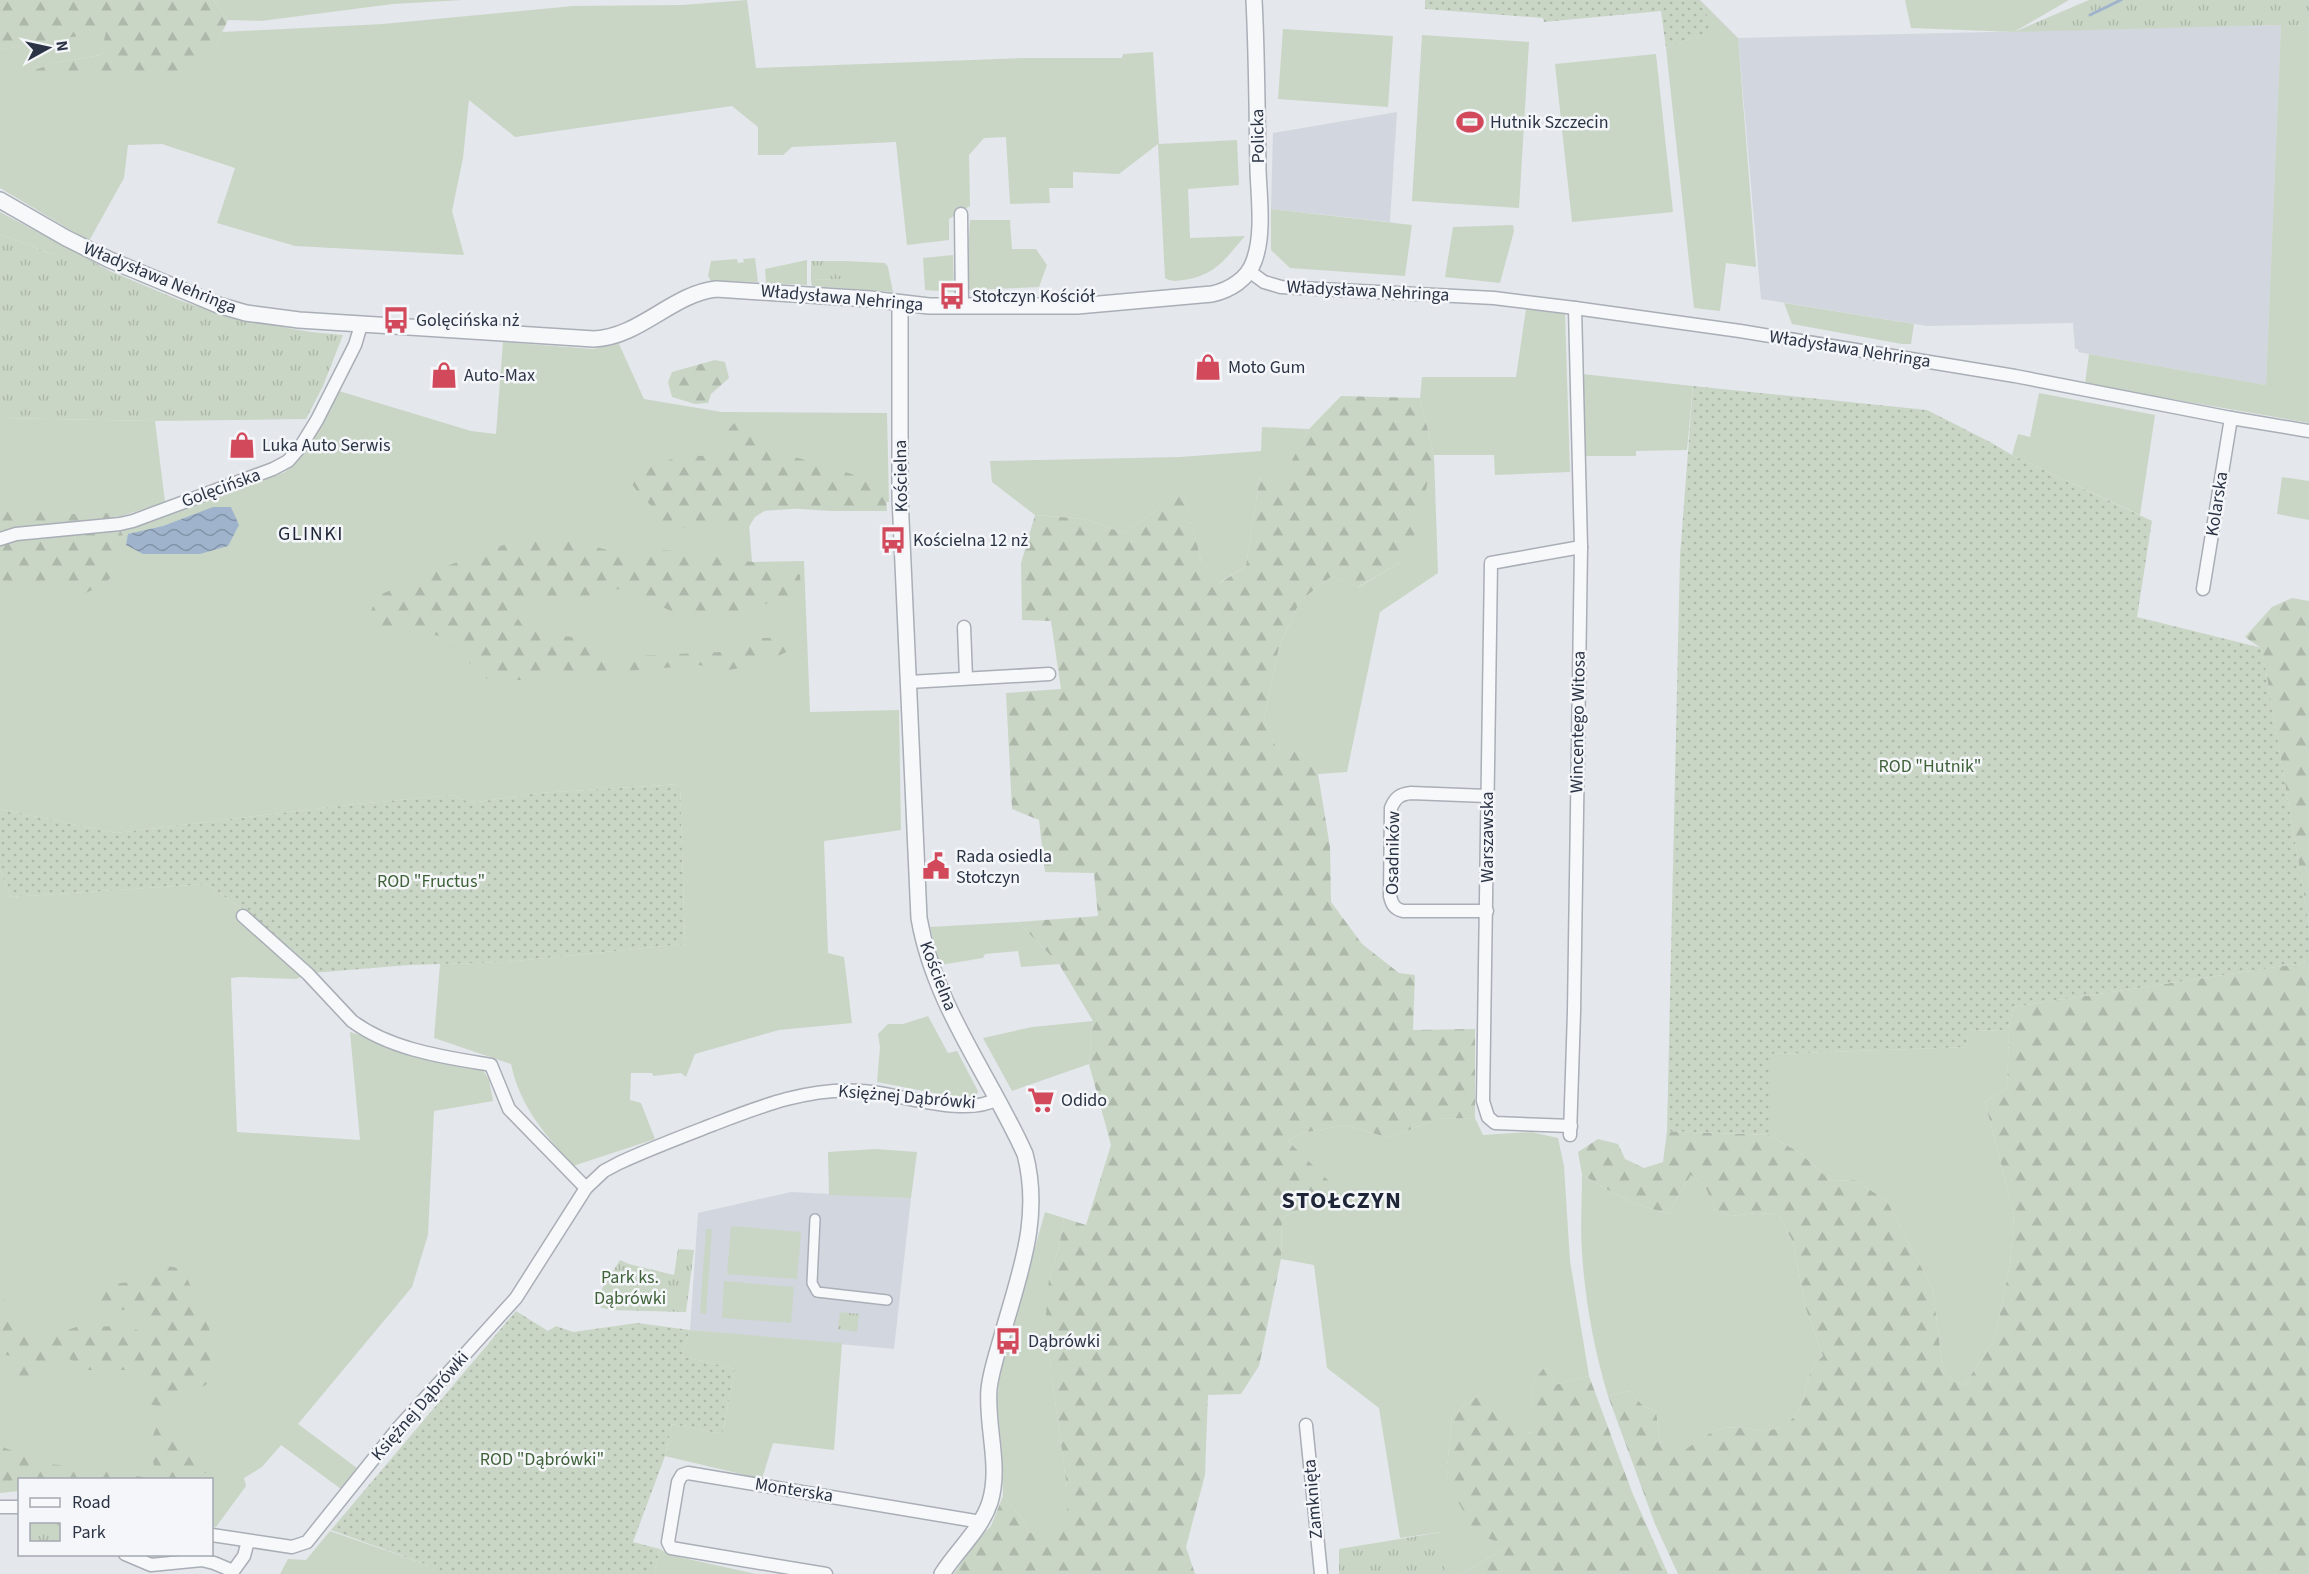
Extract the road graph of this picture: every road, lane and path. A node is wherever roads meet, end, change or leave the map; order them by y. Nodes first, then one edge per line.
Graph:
1 (1254, 0) edge
2 (0, 200) edge
3 (961, 214) dead end
4 (1249, 271) junction
5 (900, 304) junction
6 (962, 306) junction
7 (1575, 308) junction
8 (362, 325) junction
9 (2231, 418) junction
10 (2309, 431) edge
11 (0, 539) edge
12 (1581, 547) junction
13 (2203, 589) dead end
14 (964, 627) dead end
15 (1049, 674) dead end
16 (966, 678) junction
17 (909, 682) junction
18 (1487, 796) junction
19 (1487, 911) junction
20 (243, 916) dead end
21 (997, 1099) junction
22 (1570, 1130) joint
23 (586, 1188) junction
24 (815, 1219) dead end
25 (887, 1300) dead end
26 (1306, 1425) dead end
27 (0, 1507) edge
28 (18, 1507) edge
29 (981, 1522) junction
30 (213, 1536) edge
31 (248, 1541) junction
32 (130, 1556) edge
33 (232, 1573) edge
34 (826, 1574) edge
35 (942, 1574) edge
36 (1321, 1574) edge

1 - 4 street, Policka
2 - 8 street, Władysława Nehringa
3 - 6 street
4 - 6 street, Władysława Nehringa
4 - 7 street, Władysława Nehringa
5 - 6 street, Władysława Nehringa
5 - 8 street, Władysława Nehringa
5 - 17 street, Kościelna
7 - 9 street, Władysława Nehringa
7 - 12 street, Wincentego Witosa
8 - 11 street, Golęcińska
9 - 10 street, Władysława Nehringa
9 - 13 street, Kolarska
12 - 18 street, Warszawska
12 - 22 street, Wincentego Witosa
14 - 16 street
15 - 16 street
16 - 17 street
17 - 21 street, Kościelna
18 - 19 street, Warszawska
18 - 19 street, Osadników
19 - 22 street, Warszawska
20 - 23 street
21 - 23 street, Księżnej Dąbrówki
21 - 29 street, Kościelna
23 - 31 street, Księżnej Dąbrówki
24 - 25 street
26 - 36 street, Zamknięta
27 - 28 street
29 - 34 street, Monterska
29 - 35 street, Kościelna
30 - 31 street, Księżnej Dąbrówki
31 - 33 street
32 - 33 street

